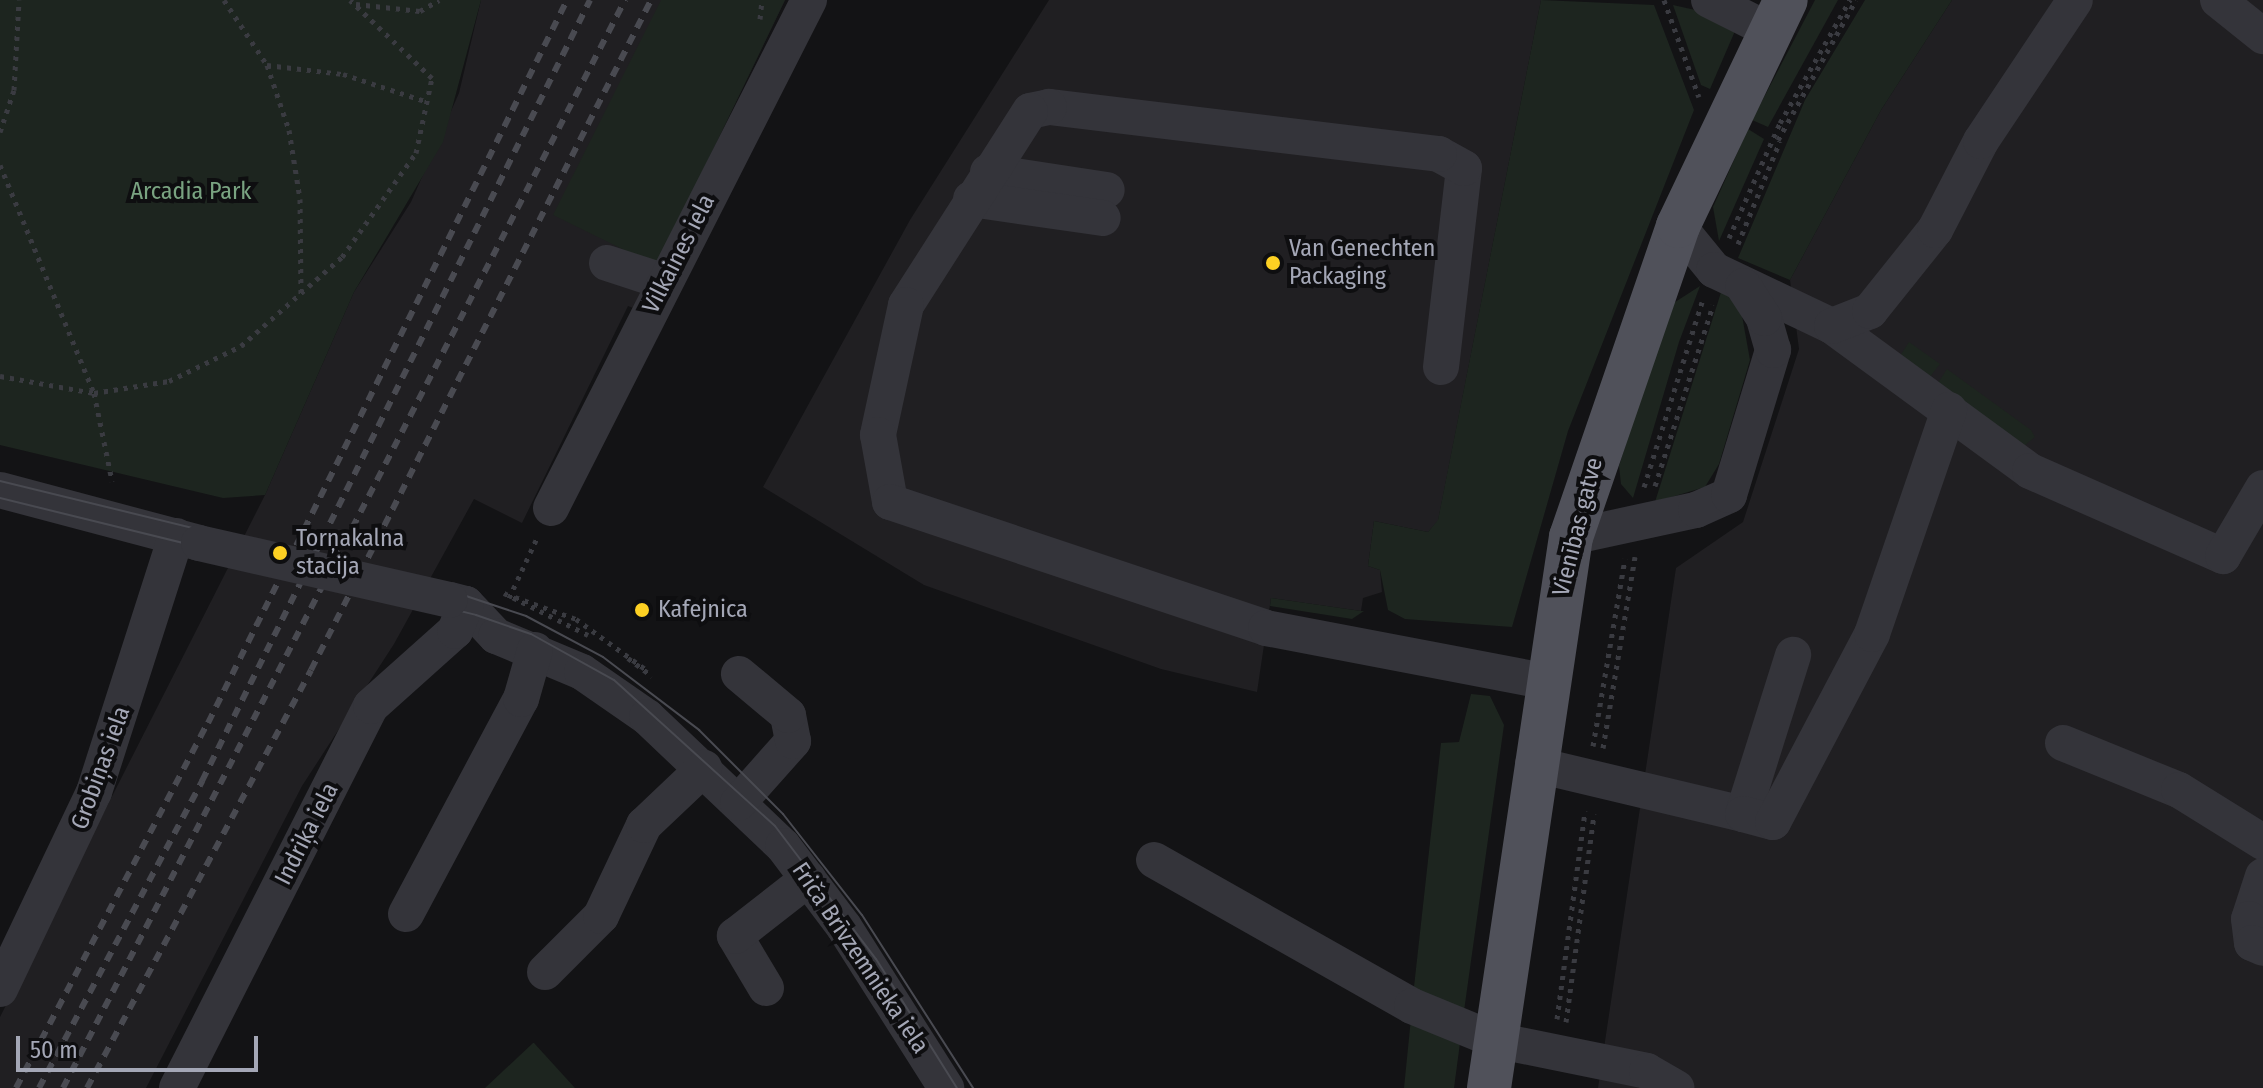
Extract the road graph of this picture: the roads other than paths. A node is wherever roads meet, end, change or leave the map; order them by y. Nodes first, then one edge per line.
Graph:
1 (809, 0) edge
2 (1709, 0) edge
3 (2075, 0) edge
4 (2218, 0) edge
5 (1778, 15) edge
6 (2263, 36) edge
7 (979, 186) junction
8 (1105, 204) dead end
9 (1678, 226) junction
10 (607, 263) dead end
11 (1734, 281) junction
12 (665, 282) junction
13 (1832, 326) junction
14 (1441, 367) dead end
15 (1949, 410) junction
16 (2263, 488) edge
17 (0, 490) edge
18 (551, 508) road end
19 (1571, 537) junction
20 (187, 540) junction
21 (458, 602) junction
22 (535, 650) junction
23 (1793, 655) dead end
24 (739, 674) dead end
25 (1544, 681) junction
26 (2063, 743) dead end
27 (1533, 764) junction
28 (704, 768) junction
29 (738, 803) junction
30 (1743, 814) junction
31 (2263, 842) edge
32 (1154, 860) dead end
33 (2263, 876) edge
34 (808, 879) junction
35 (406, 914) dead end
36 (2263, 948) edge
37 (545, 972) dead end
38 (766, 988) dead end
39 (0, 989) edge
40 (1495, 1040) junction
41 (177, 1088) edge
42 (946, 1088) edge
43 (1489, 1088) edge
44 (1676, 1088) edge

1 - 12 street, Vilkaines iela
2 - 5 street
3 - 13 street
4 - 6 street
5 - 9 main road, Vienības gatve
7 - 8 street
7 - 14 street
7 - 25 street
9 - 11 street
9 - 19 main road, Vienības gatve
10 - 12 street
11 - 13 street
11 - 19 street
12 - 18 street, Vilkaines iela
13 - 15 street
15 - 16 street
15 - 30 street
17 - 20 street
19 - 25 main road, Vienības gatve
20 - 21 street, bridge
20 - 39 street, Grobiņas iela
21 - 22 street, Friča Brīvzemnieka iela
21 - 41 street, Indriķa iela
22 - 28 street, Friča Brīvzemnieka iela
22 - 35 street
23 - 30 street
24 - 29 street
25 - 27 main road, Vienības gatve
26 - 31 street
27 - 30 street
27 - 40 main road, Vienības gatve
28 - 29 street, Friča Brīvzemnieka iela
28 - 37 street
29 - 34 street, Friča Brīvzemnieka iela
32 - 40 street
33 - 36 street
34 - 38 street
34 - 42 street, Friča Brīvzemnieka iela
40 - 43 main road, Vienības gatve
40 - 44 street

